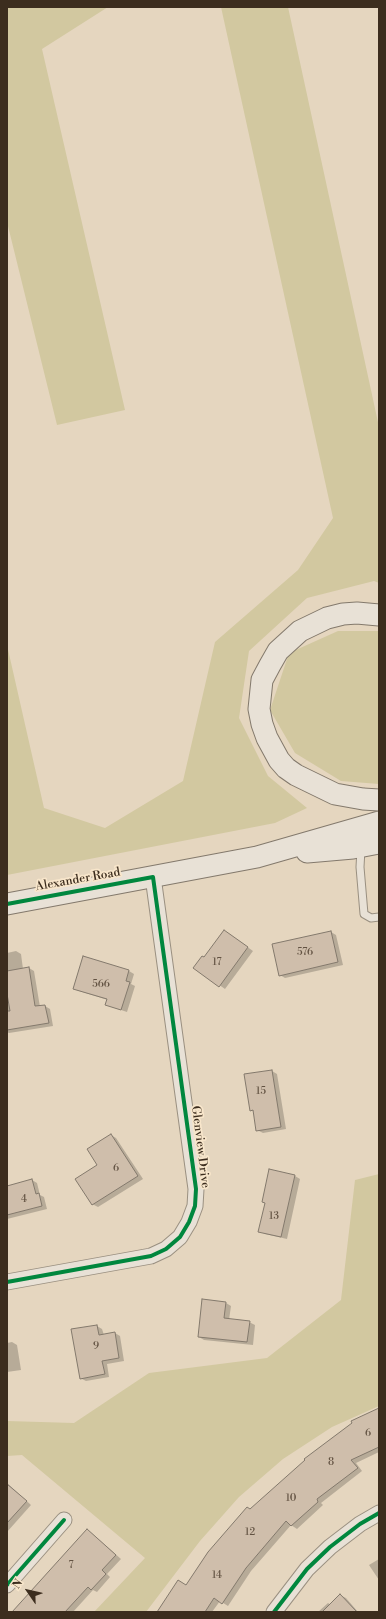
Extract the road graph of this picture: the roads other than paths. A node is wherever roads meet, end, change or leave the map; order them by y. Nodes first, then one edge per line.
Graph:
1 (379, 615) edge
2 (379, 800) edge
3 (379, 822) edge
4 (370, 845) edge
5 (257, 857) junction
6 (153, 877) junction
7 (7, 904) edge
8 (379, 917) edge
9 (7, 1282) edge
10 (379, 1512) edge
11 (64, 1520) dead end
12 (7, 1585) edge
13 (274, 1612) edge

1 - 2 main road
3 - 5 main road, Alexander Road
4 - 5 main road, Alexander Road
4 - 8 lane
5 - 6 main road, Alexander Road
6 - 7 main road, Alexander Road
6 - 9 street, Glenview Drive
10 - 13 street
11 - 12 street

